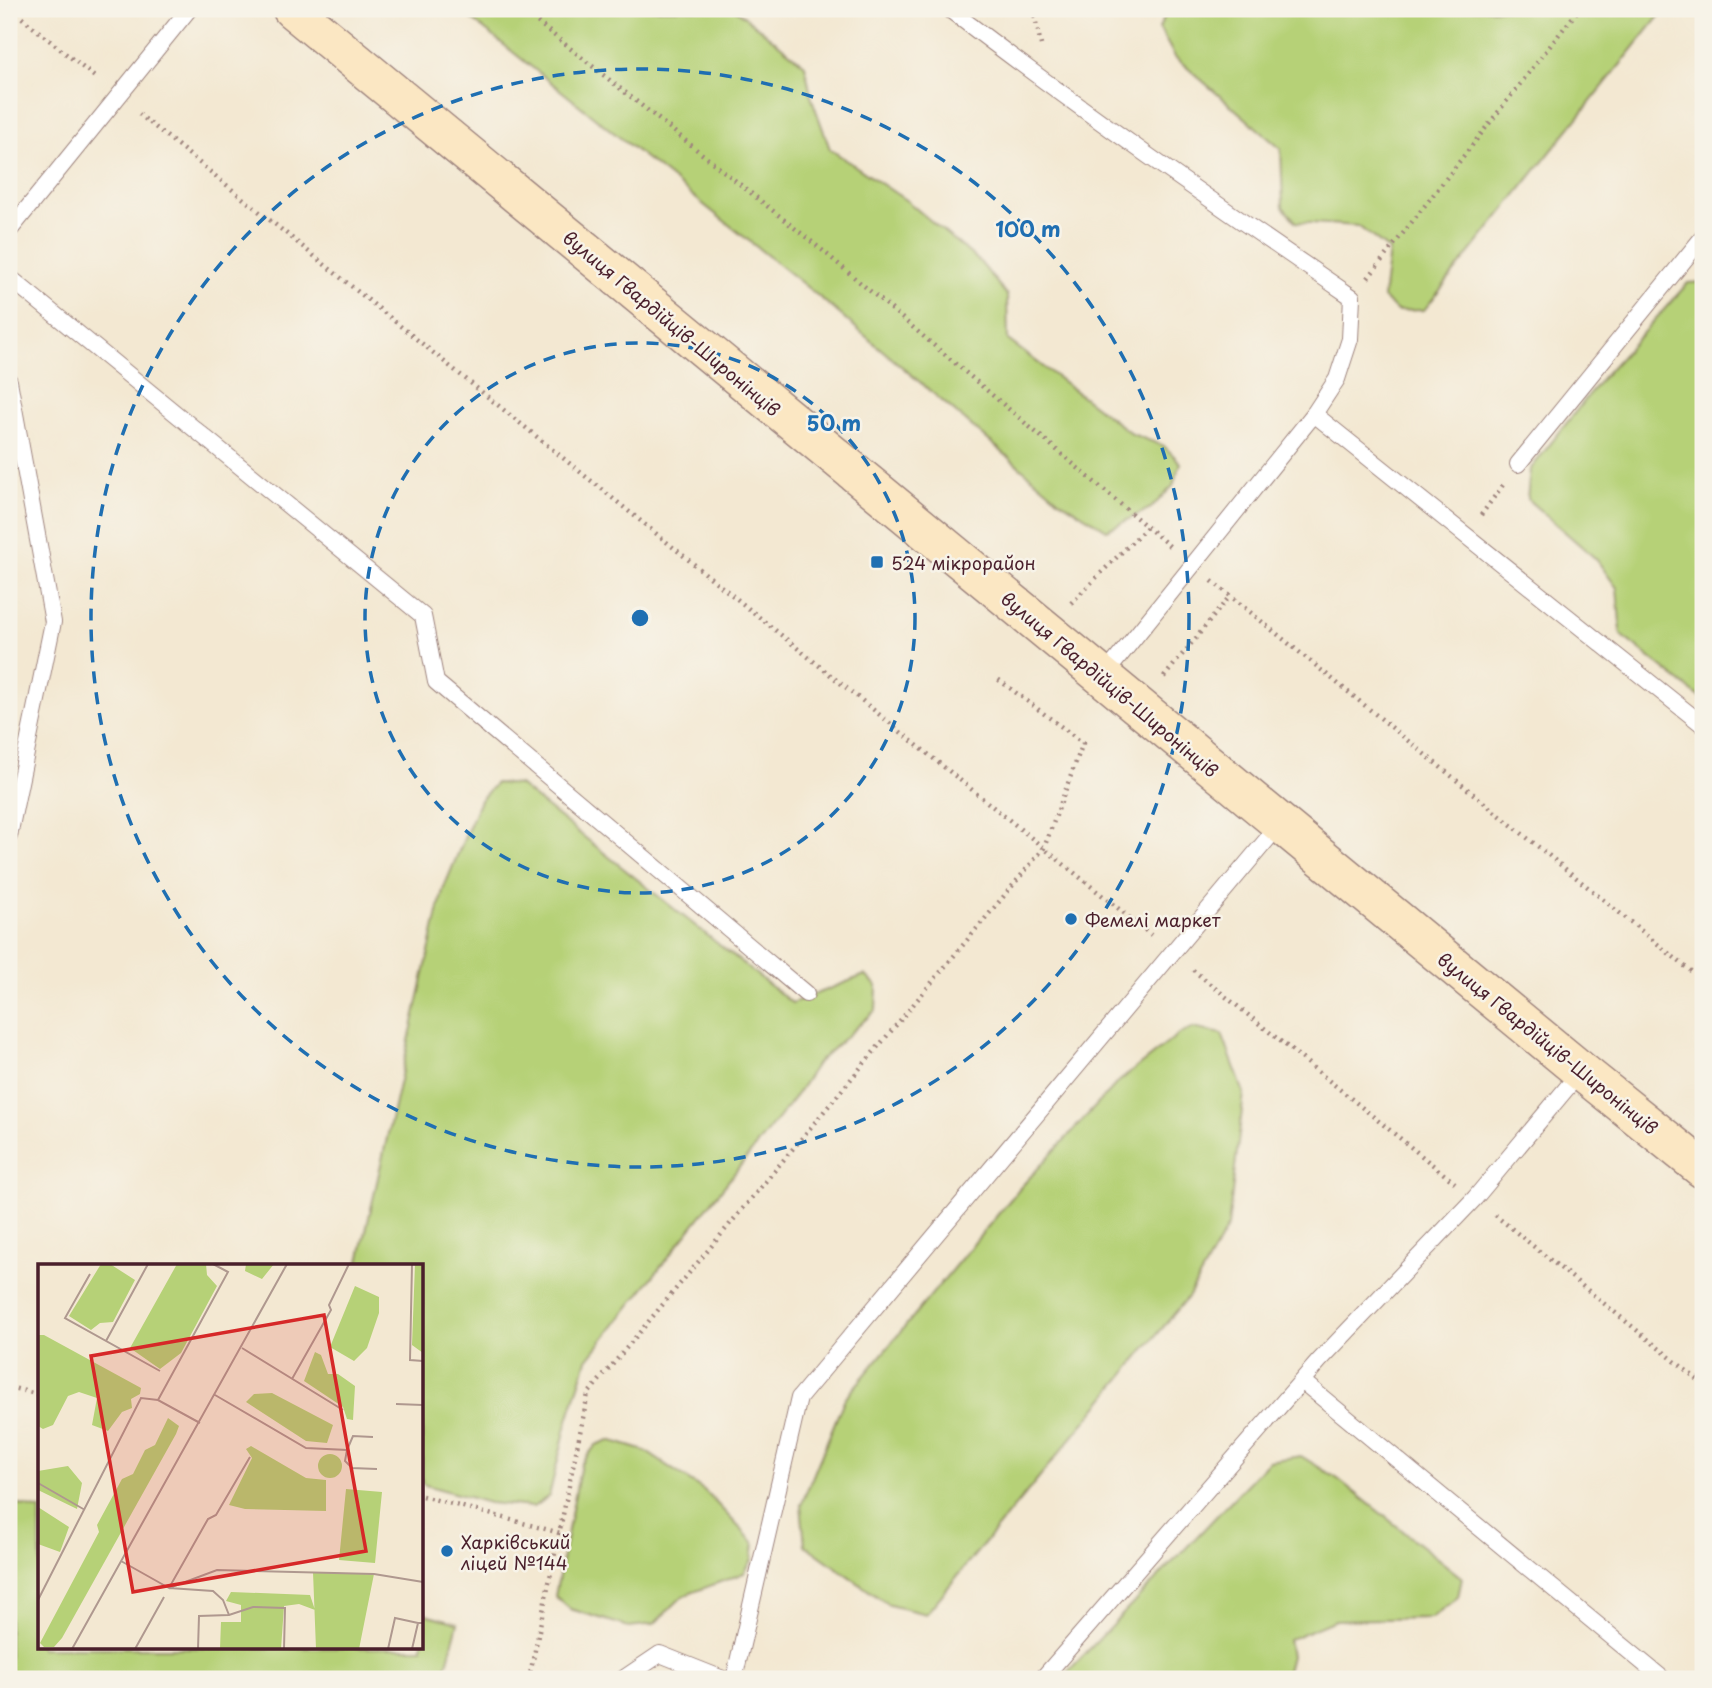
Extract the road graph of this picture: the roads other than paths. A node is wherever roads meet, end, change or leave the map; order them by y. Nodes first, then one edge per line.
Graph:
1 (189, 9) edge
2 (292, 9) edge
3 (949, 9) edge
4 (9, 231) edge
5 (1703, 237) edge
6 (9, 276) edge
7 (9, 381) edge
8 (1314, 414) junction
9 (1518, 464) road end
10 (1102, 678) junction
11 (1703, 725) edge
12 (1280, 824) junction
13 (9, 836) edge
14 (806, 994) dead end
15 (1581, 1071) junction
16 (1703, 1168) edge
17 (1302, 1381) junction
18 (623, 1679) edge
19 (723, 1679) edge
20 (734, 1679) edge
21 (1042, 1679) edge
22 (1663, 1679) edge

1 - 4 lane
2 - 10 main road, вулиця Гвардійців-Широнінців
3 - 8 lane
5 - 9 lane
6 - 14 lane
7 - 13 lane
8 - 10 lane
8 - 11 lane
10 - 12 main road, вулиця Гвардійців-Широнінців
12 - 15 main road, вулиця Гвардійців-Широнінців
12 - 20 lane
15 - 16 main road, вулиця Гвардійців-Широнінців
15 - 17 lane
17 - 21 lane
17 - 22 lane
18 - 19 lane

